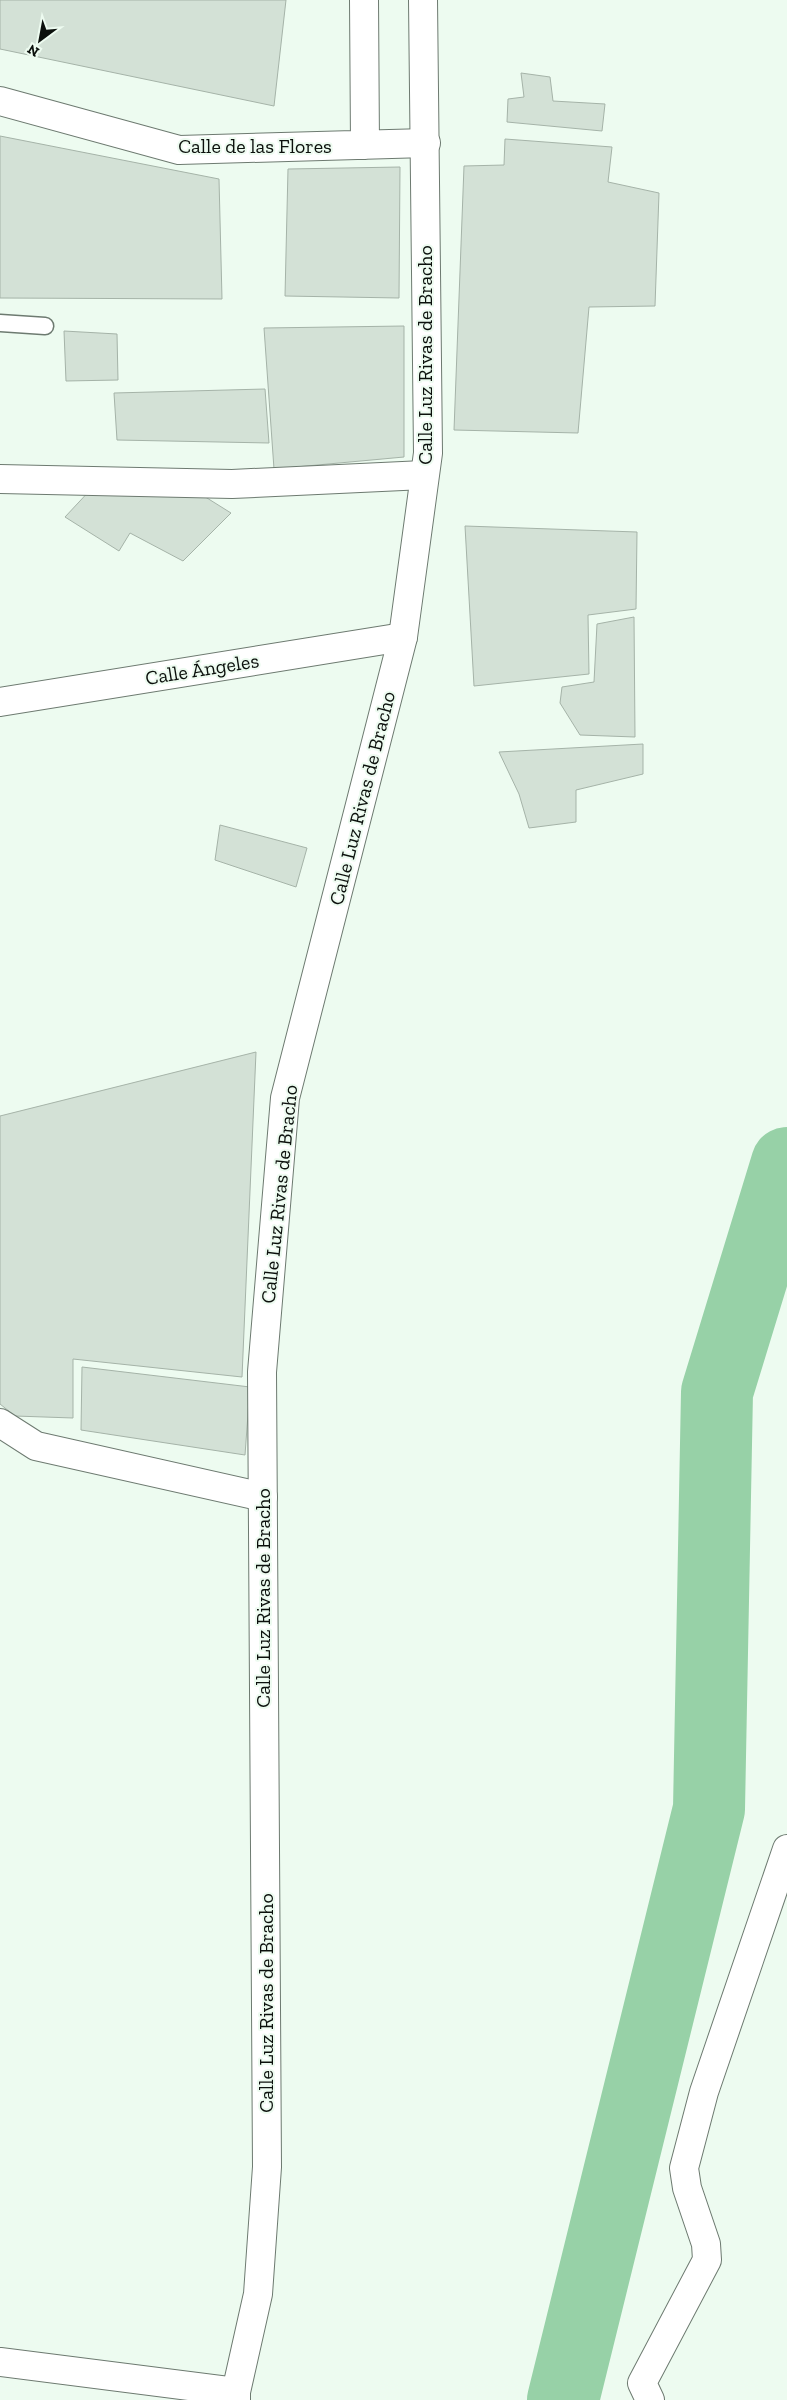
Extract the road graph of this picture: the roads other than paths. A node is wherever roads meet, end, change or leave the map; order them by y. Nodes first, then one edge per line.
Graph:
1 (364, 0) edge
2 (423, 0) edge
3 (0, 101) edge
4 (426, 143) junction
5 (365, 145) junction
6 (0, 323) edge
7 (45, 326) dead end
8 (424, 475) junction
9 (0, 479) edge
10 (403, 637) junction
11 (0, 702) edge
12 (0, 1423) edge
13 (263, 1497) junction
14 (787, 1849) edge
15 (0, 2362) edge
16 (236, 2396) edge
17 (650, 2400) edge

1 - 5 street
2 - 4 street, Calle Luz Rivas de Bracho
3 - 5 street, Calle de las Flores
4 - 5 street, Calle de las Flores
4 - 8 street, Calle Luz Rivas de Bracho
6 - 7 lane
8 - 9 street
8 - 10 street, Calle Luz Rivas de Bracho
10 - 11 street, Calle Ángeles
10 - 13 street, Calle Luz Rivas de Bracho
12 - 13 street
13 - 16 street, Calle Luz Rivas de Bracho
14 - 17 street
15 - 16 street

